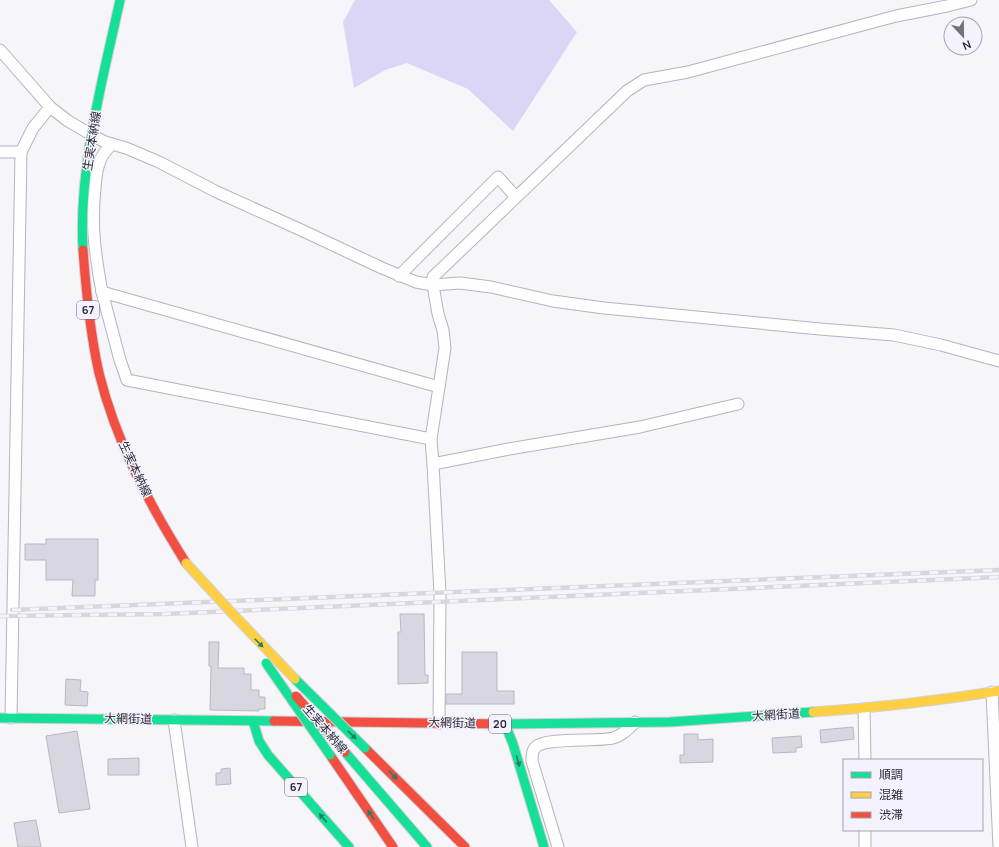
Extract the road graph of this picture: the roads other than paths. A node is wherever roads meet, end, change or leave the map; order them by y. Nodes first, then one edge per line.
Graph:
1 (120, 0) edge
2 (971, 0) edge
3 (0, 50) edge
4 (50, 107) junction
5 (92, 135) junction
6 (112, 144) junction
7 (0, 152) edge
8 (21, 152) junction
9 (516, 197) junction
10 (399, 276) junction
11 (433, 285) junction
12 (102, 292) junction
13 (999, 361) edge
14 (439, 387) junction
15 (738, 404) dead end
16 (431, 439) junction
17 (433, 464) junction
18 (186, 563) junction
19 (253, 649) dead end
20 (995, 691) edge
21 (864, 709) junction
22 (6, 718) edge
23 (174, 720) junction
24 (253, 721) junction
25 (635, 722) junction
26 (439, 723) junction
27 (505, 724) junction
28 (502, 745) dead end
29 (864, 759) edge
30 (865, 831) edge
31 (192, 847) edge
32 (349, 847) edge
33 (393, 847) edge
34 (427, 847) edge
35 (465, 847) edge
36 (544, 847) edge
37 (558, 847) edge
38 (865, 847) edge
39 (999, 847) edge

1 - 5 main road, 生実本納線 / 67
2 - 9 street
3 - 4 street
4 - 5 street
4 - 8 street
5 - 6 street
5 - 18 main road, 生実本納線 / 67
6 - 10 street
6 - 12 street
7 - 8 street
8 - 22 street
9 - 10 street
9 - 11 street
10 - 11 street
11 - 13 street
11 - 14 street
12 - 14 street
12 - 16 street
14 - 16 street
15 - 17 street
16 - 17 street
17 - 26 street
18 - 19 main road, 生実本納線 / 67, bridge
18 -> 35 main road, bridge
20 - 21 main road, 大網街道 / 20
20 - 39 street
21 - 25 main road, 大網街道 / 20
21 - 29 street
22 - 23 main road, 大網街道 / 20
23 - 24 main road, 大網街道 / 20
23 - 31 street
24 - 26 main road, 大網街道 / 20
32 -> 24 main road, 67
25 - 27 main road, 大網街道 / 20
25 - 37 street
26 - 27 main road, 大網街道 / 20
27 - 28 main road
27 -> 36 main road
30 - 38 street
33 -> 34 main road, 生実本納線, bridge

